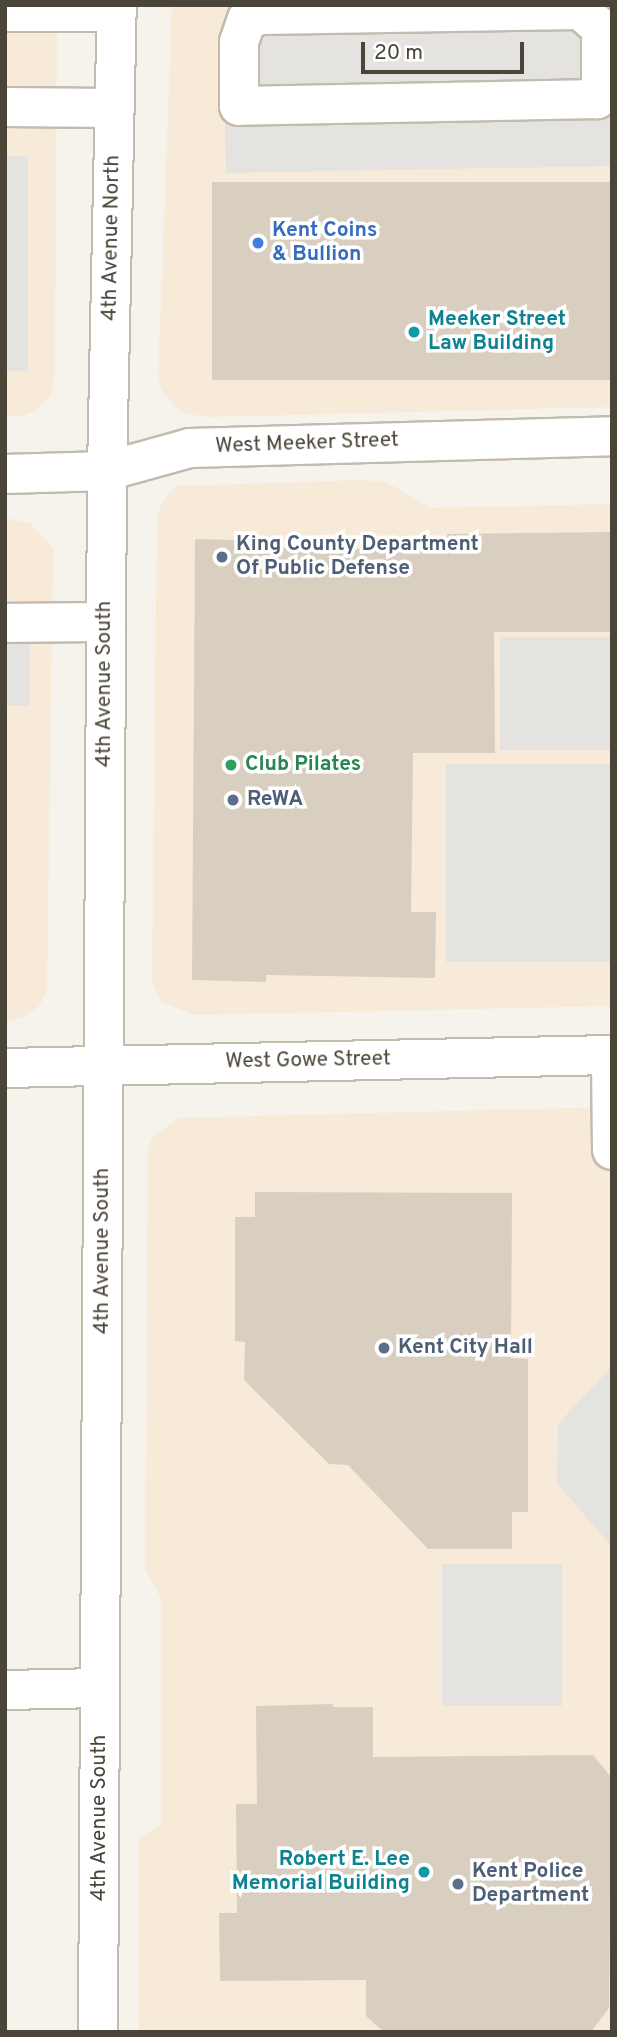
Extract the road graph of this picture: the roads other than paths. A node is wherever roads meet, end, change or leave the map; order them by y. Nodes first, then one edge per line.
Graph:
1 (117, 8) edge
2 (333, 9) edge
3 (5, 12) edge
4 (5, 107) edge
5 (114, 107) junction
6 (612, 436) edge
7 (107, 471) junction
8 (5, 474) edge
9 (106, 622) junction
10 (5, 623) edge
11 (611, 1055) edge
12 (104, 1065) junction
13 (5, 1068) edge
14 (612, 1150) edge
15 (100, 1689) junction
16 (5, 1690) edge
17 (98, 2032) edge

1 - 3 street
1 - 5 street, 4th Avenue North
2 - 2 street
4 - 5 street
5 - 7 street, 4th Avenue North
6 - 7 street, West Meeker Street
7 - 8 street, West Meeker Street
7 - 9 street, 4th Avenue South
9 - 10 street
9 - 12 street, 4th Avenue South
11 - 12 street, West Gowe Street
11 - 14 street
12 - 13 street, West Gowe Street
12 - 15 street, 4th Avenue South
15 - 16 street
15 - 17 street, 4th Avenue South

